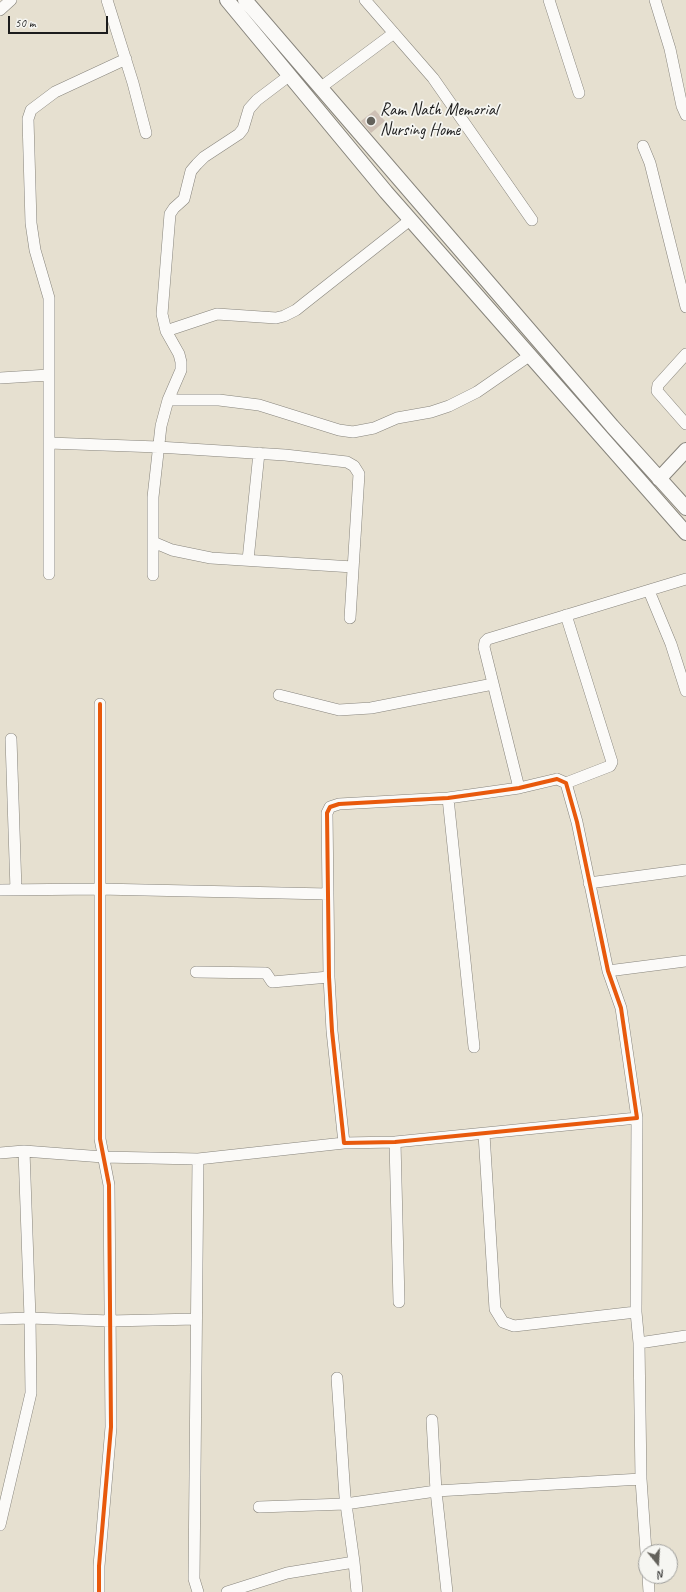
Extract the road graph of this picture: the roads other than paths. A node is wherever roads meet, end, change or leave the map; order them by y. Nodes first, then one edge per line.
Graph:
1 (11, 0) edge
2 (107, 0) edge
3 (227, 0) edge
4 (245, 0) edge
5 (365, 0) edge
6 (549, 0) edge
7 (655, 0) edge
8 (0, 10) edge
9 (394, 33) junction
10 (126, 59) junction
11 (290, 76) junction
12 (320, 88) junction
13 (579, 93) dead end
14 (686, 114) edge
15 (146, 133) dead end
16 (643, 146) dead end
17 (410, 220) junction
18 (532, 220) dead end
19 (686, 307) edge
20 (166, 331) junction
21 (686, 354) edge
22 (529, 356) junction
23 (49, 375) junction
24 (0, 378) edge
25 (168, 400) junction
26 (686, 424) edge
27 (49, 443) junction
28 (158, 447) junction
29 (686, 450) edge
30 (259, 453) junction
31 (659, 478) junction
32 (686, 508) edge
33 (686, 533) edge
34 (153, 542) junction
35 (248, 560) junction
36 (353, 567) junction
37 (49, 574) dead end
38 (153, 575) dead end
39 (686, 580) edge
40 (648, 591) junction
41 (566, 616) junction
42 (350, 618) dead end
43 (672, 644) junction
44 (686, 664) edge
45 (493, 684) junction
46 (686, 691) edge
47 (279, 695) dead end
48 (100, 704) dead end
49 (11, 739) dead end
50 (566, 783) junction
51 (519, 788) junction
52 (448, 798) junction
53 (686, 870) edge
54 (589, 883) junction
55 (0, 890) edge
56 (16, 890) junction
57 (99, 890) junction
58 (328, 894) junction
59 (686, 961) edge
60 (608, 971) junction
61 (196, 972) dead end
62 (330, 977) junction
63 (474, 1047) dead end
64 (637, 1118) junction
65 (484, 1134) junction
66 (395, 1142) junction
67 (344, 1143) junction
68 (24, 1151) junction
69 (0, 1153) edge
70 (102, 1157) junction
71 (198, 1159) junction
72 (399, 1302) dead end
73 (636, 1312) junction
74 (30, 1318) junction
75 (196, 1318) junction
76 (0, 1319) edge
77 (110, 1321) junction
78 (686, 1336) edge
79 (639, 1342) junction
80 (337, 1378) dead end
81 (432, 1420) dead end
82 (641, 1479) junction
83 (436, 1491) junction
84 (345, 1504) junction
85 (259, 1507) dead end
86 (0, 1525) edge
87 (645, 1544) edge
88 (354, 1562) junction
89 (99, 1592) edge
90 (198, 1592) edge
91 (227, 1592) edge
92 (357, 1592) edge
93 (448, 1592) edge

1 - 8 street
2 - 10 street
3 - 11 street
4 - 12 street
5 - 9 street
6 - 13 street
7 - 14 street
9 - 12 street
9 - 18 street
10 - 15 street
10 - 23 street
11 - 17 street
11 - 20 street
12 - 31 street
16 - 19 street
17 - 20 street
17 - 22 street
20 - 25 street
21 - 26 street
22 - 25 street
22 - 33 street
23 - 24 street
23 - 27 street
25 - 28 street
27 - 28 street
27 - 37 street
28 - 30 street
28 - 34 street
29 - 31 street
30 - 35 street
30 - 36 street
31 - 32 street
34 - 35 street
34 - 38 street
35 - 36 street
36 - 42 street
39 - 40 street
40 - 41 street
40 - 43 street
41 - 45 street
41 - 50 street
43 - 44 street
43 - 46 street
45 - 47 street
45 - 51 street
48 - 57 street
49 - 56 street
50 - 51 street
50 - 54 street
51 - 52 street
52 - 58 street
52 - 63 street
53 - 54 street
54 - 60 street
55 - 56 street
56 - 57 street
57 - 58 street
57 - 70 street
58 - 62 street
59 - 60 street
60 - 64 street
61 - 62 street
62 - 67 street
64 - 65 street
64 - 73 street
65 - 66 street
65 - 73 street
66 - 67 street
66 - 72 street
67 - 71 street
68 - 69 street
68 - 70 street
68 - 74 street
70 - 71 street
70 - 77 street
71 - 75 street
73 - 79 street
74 - 76 street
74 - 77 street
74 - 86 street
75 - 77 street
75 - 90 street
77 - 89 street
78 - 79 street
79 - 82 street
80 - 84 street
81 - 83 street
82 - 83 street
82 - 87 street
83 - 84 street
83 - 93 street
84 - 85 street
84 - 88 street
88 - 91 street
88 - 92 street

